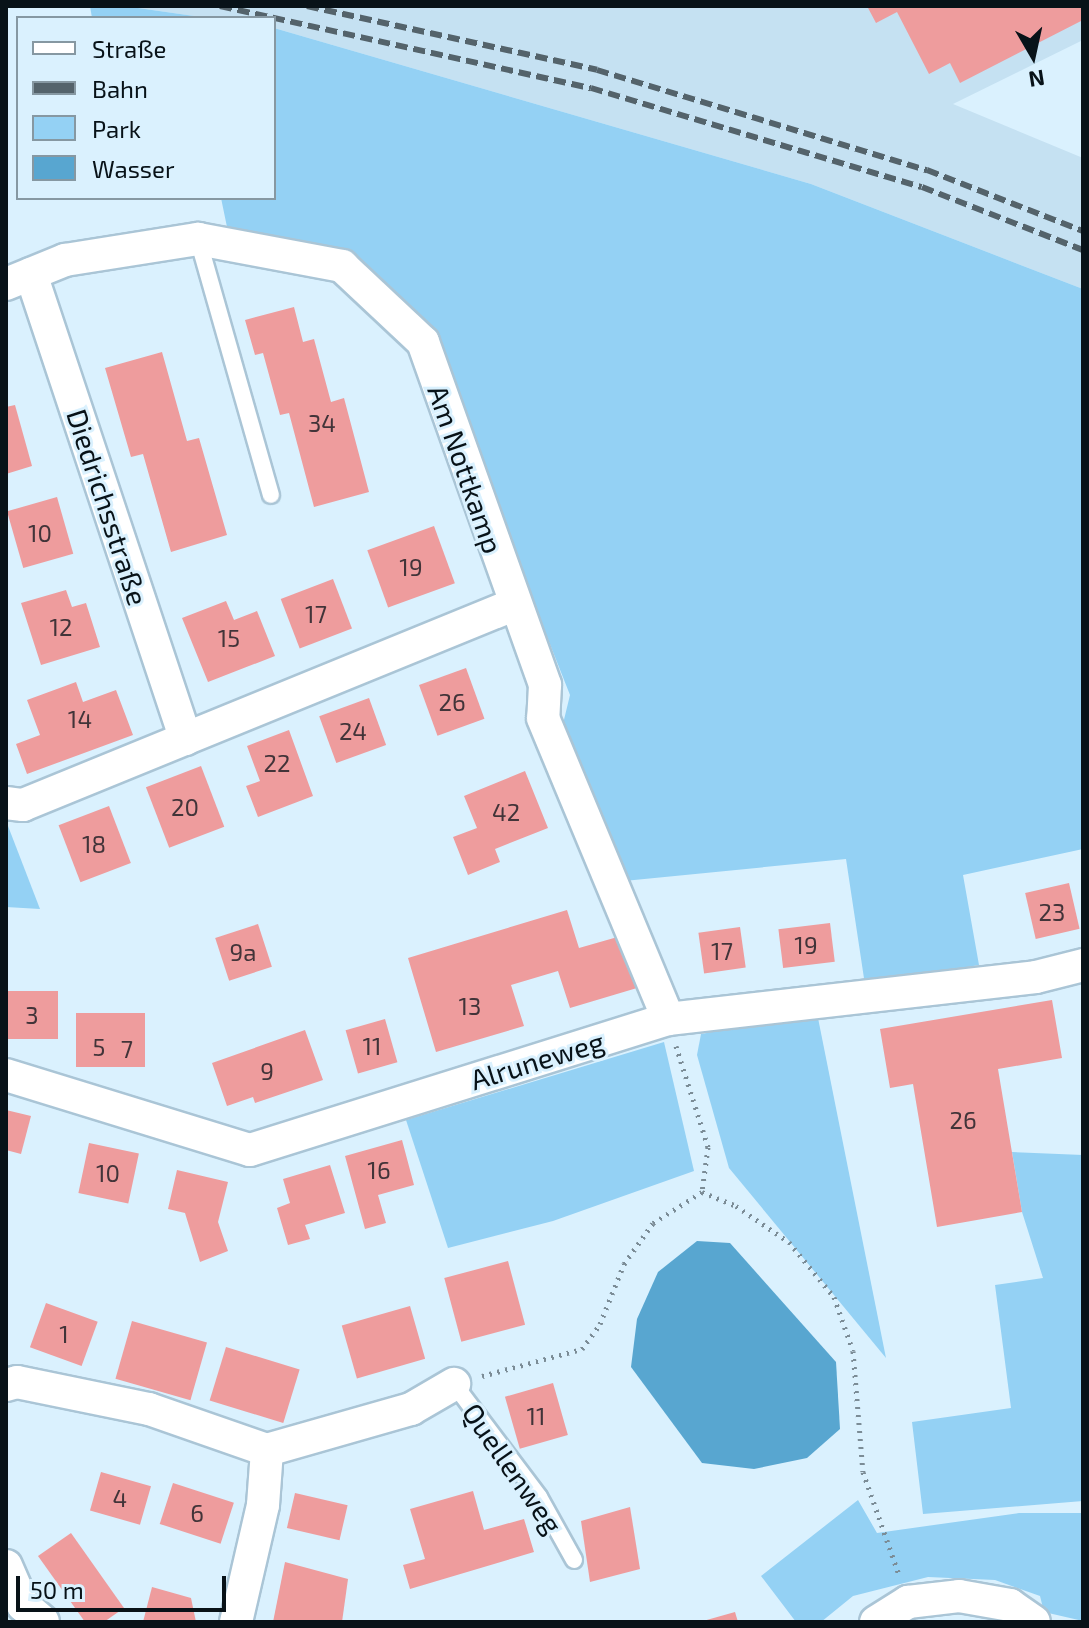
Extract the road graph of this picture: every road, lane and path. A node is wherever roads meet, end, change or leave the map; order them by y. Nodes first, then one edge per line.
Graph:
1 (198, 239) junction
2 (18, 279) edge
3 (271, 495) dead end
4 (513, 605) junction
5 (186, 739) junction
6 (6, 803) edge
7 (1083, 965) edge
8 (668, 1019) junction
9 (6, 1075) edge
10 (702, 1192) junction
11 (454, 1384) junction
12 (6, 1385) edge
13 (267, 1450) junction
14 (574, 1560) dead end
15 (6, 1566) edge
16 (908, 1602) junction
17 (43, 1622) edge
18 (236, 1622) edge
19 (876, 1622) edge
20 (1034, 1622) edge

1 - 2 street, Am Nottkamp
1 - 3 lane
1 - 4 street, Am Nottkamp
2 - 5 street, Diedrichsstraße
4 - 5 street
4 - 8 street, Am Nottkamp
5 - 6 street
7 - 8 street, Alruneweg
8 - 9 street, Alruneweg
8 - 10 path
10 - 11 path
10 - 16 path
11 - 13 street, Quellenweg
11 - 14 lane, Quellenweg
12 - 13 street
13 - 18 street
15 - 17 street
16 - 19 street
16 - 20 street

